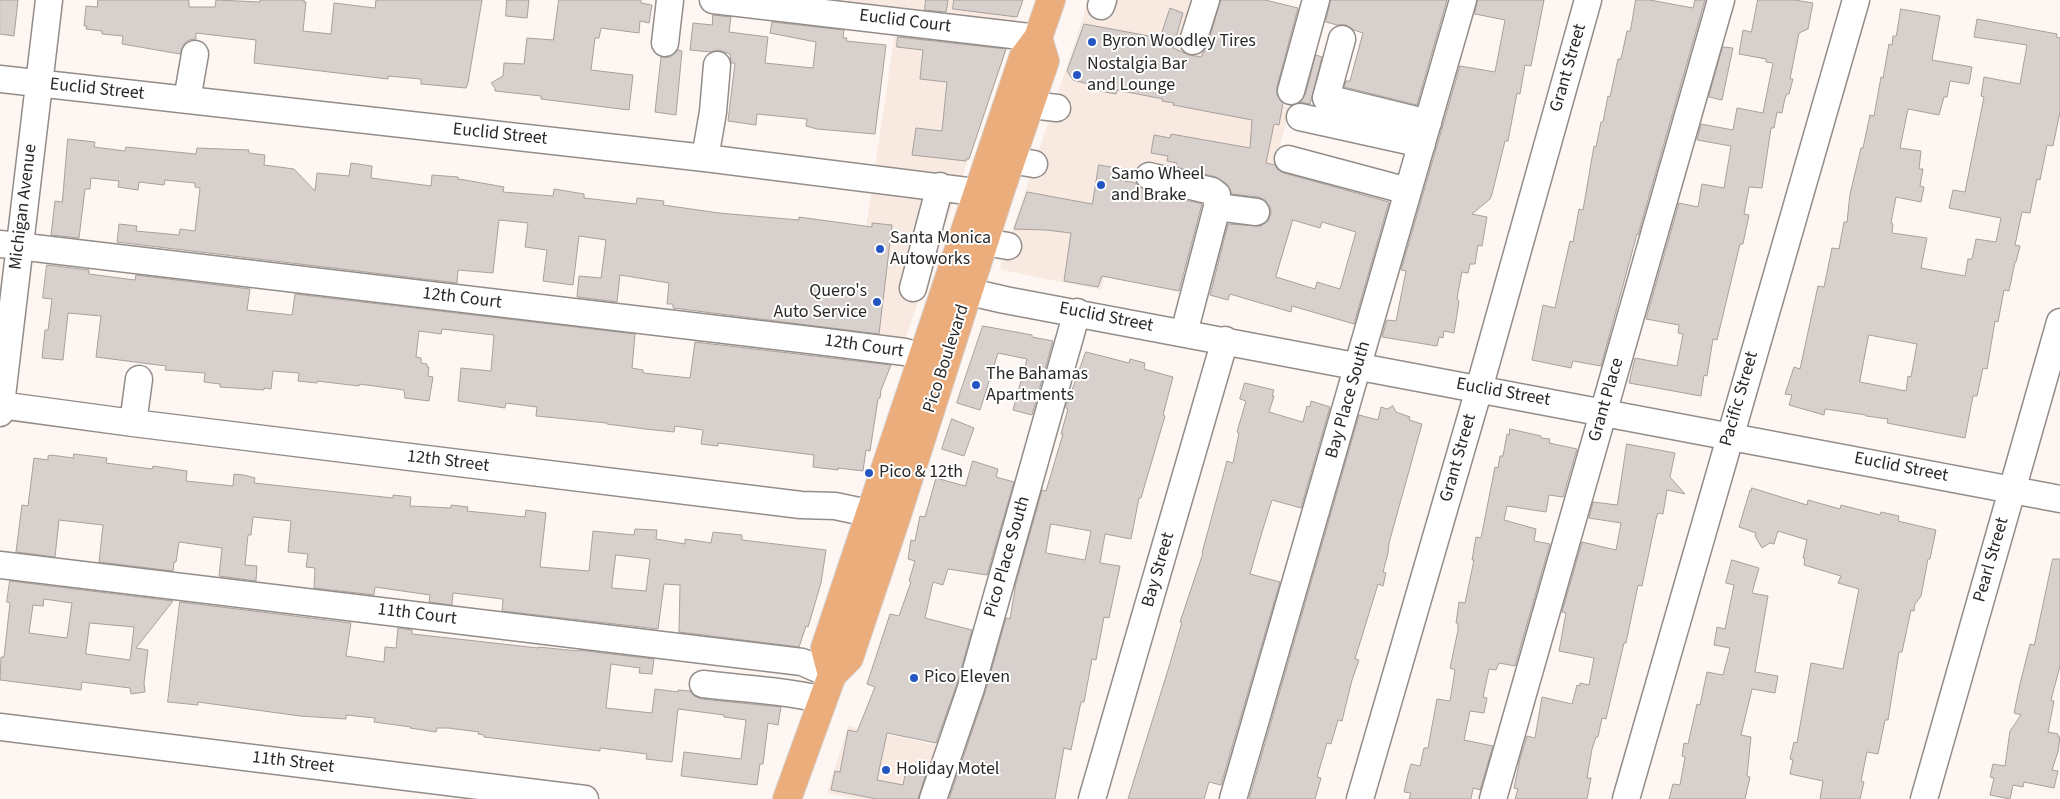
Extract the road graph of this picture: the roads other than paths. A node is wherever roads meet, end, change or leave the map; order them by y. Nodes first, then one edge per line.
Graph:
1 (49, 0) edge
2 (670, 0) edge
3 (713, 0) edge
4 (1051, 0) edge
5 (1206, 0) edge
6 (1316, 0) edge
7 (1463, 0) edge
8 (1588, 0) edge
9 (1721, 0) edge
10 (1856, 0) edge
11 (1038, 38) junction
12 (1342, 39) dead end
13 (1193, 41) dead end
14 (665, 43) dead end
15 (196, 54) dead end
16 (717, 65) dead end
17 (0, 79) edge
18 (39, 83) junction
19 (1291, 91) dead end
20 (187, 100) junction
21 (1300, 117) dead end
22 (1425, 134) junction
23 (705, 158) junction
24 (1288, 159) dead end
25 (1149, 176) dead end
26 (940, 186) junction
27 (1408, 191) junction
28 (989, 193) junction
29 (1217, 207) junction
30 (1256, 212) dead end
31 (10, 245) edge
32 (912, 288) dead end
33 (958, 289) junction
34 (1077, 312) junction
35 (2060, 322) edge
36 (1184, 333) junction
37 (1225, 340) junction
38 (924, 357) junction
39 (1359, 365) junction
40 (139, 379) dead end
41 (1479, 389) junction
42 (0, 408) edge
43 (1604, 411) junction
44 (133, 423) junction
45 (1730, 436) junction
46 (2012, 490) junction
47 (2060, 499) edge
48 (883, 516) junction
49 (0, 565) edge
50 (703, 684) dead end
51 (827, 687) junction
52 (0, 727) edge
53 (586, 799) edge
54 (787, 799) edge
55 (933, 799) edge
56 (1092, 799) edge
57 (1233, 799) edge
58 (1360, 799) edge
59 (1493, 799) edge
60 (1626, 799) edge
61 (1924, 799) edge

1 - 18 street, Michigan Avenue
2 - 14 street
3 - 11 street, Euclid Court
4 - 11 main road, Pico Boulevard
5 - 13 street
6 - 19 street
7 - 22 street, Bay Place South
8 - 41 street, Grant Street
9 - 43 street, Grant Place
10 - 45 street, Pacific Street
11 - 28 main road, Pico Boulevard
11 - 28 main road, Pico Boulevard
12 - 22 street
15 - 20 street
16 - 23 street
17 - 18 street, Euclid Street
18 - 20 street, Euclid Street
18 - 31 street, Michigan Avenue
20 - 23 street, Euclid Street
21 - 22 street
22 - 27 street, Bay Place South
23 - 26 street, Euclid Street
24 - 27 street
25 - 29 street
26 - 28 street, Euclid Street
26 - 32 street
27 - 39 street, Bay Place South
28 - 33 main road, Pico Boulevard
28 - 33 main road, Pico Boulevard
29 - 30 street
29 - 36 street
31 - 38 street, 12th Court
31 - 42 street, Michigan Avenue
33 - 34 street, Euclid Street
33 - 38 main road, Pico Boulevard
33 - 48 main road, Pico Boulevard
34 - 36 street, Euclid Street
34 - 55 street, Pico Place South
35 - 46 street, Pearl Street
36 - 37 street, Euclid Street
37 - 39 street, Euclid Street
37 - 56 street, Bay Street
38 - 48 main road, Pico Boulevard
39 - 41 street, Euclid Street
39 - 57 street, Bay Place South
40 - 44 street
41 - 43 street, Euclid Street
41 - 58 street, Grant Street
42 - 44 street, 12th Street
43 - 45 street, Euclid Street
43 - 59 street, Grant Place
44 - 48 street, 12th Street
45 - 46 street, Euclid Street
45 - 60 street, Pacific Street
46 - 47 street, Euclid Street
46 - 61 street, Pearl Street
48 - 51 main road, Pico Boulevard
49 - 51 street, 11th Court
50 - 51 street
51 - 54 main road
52 - 53 street, 11th Street

